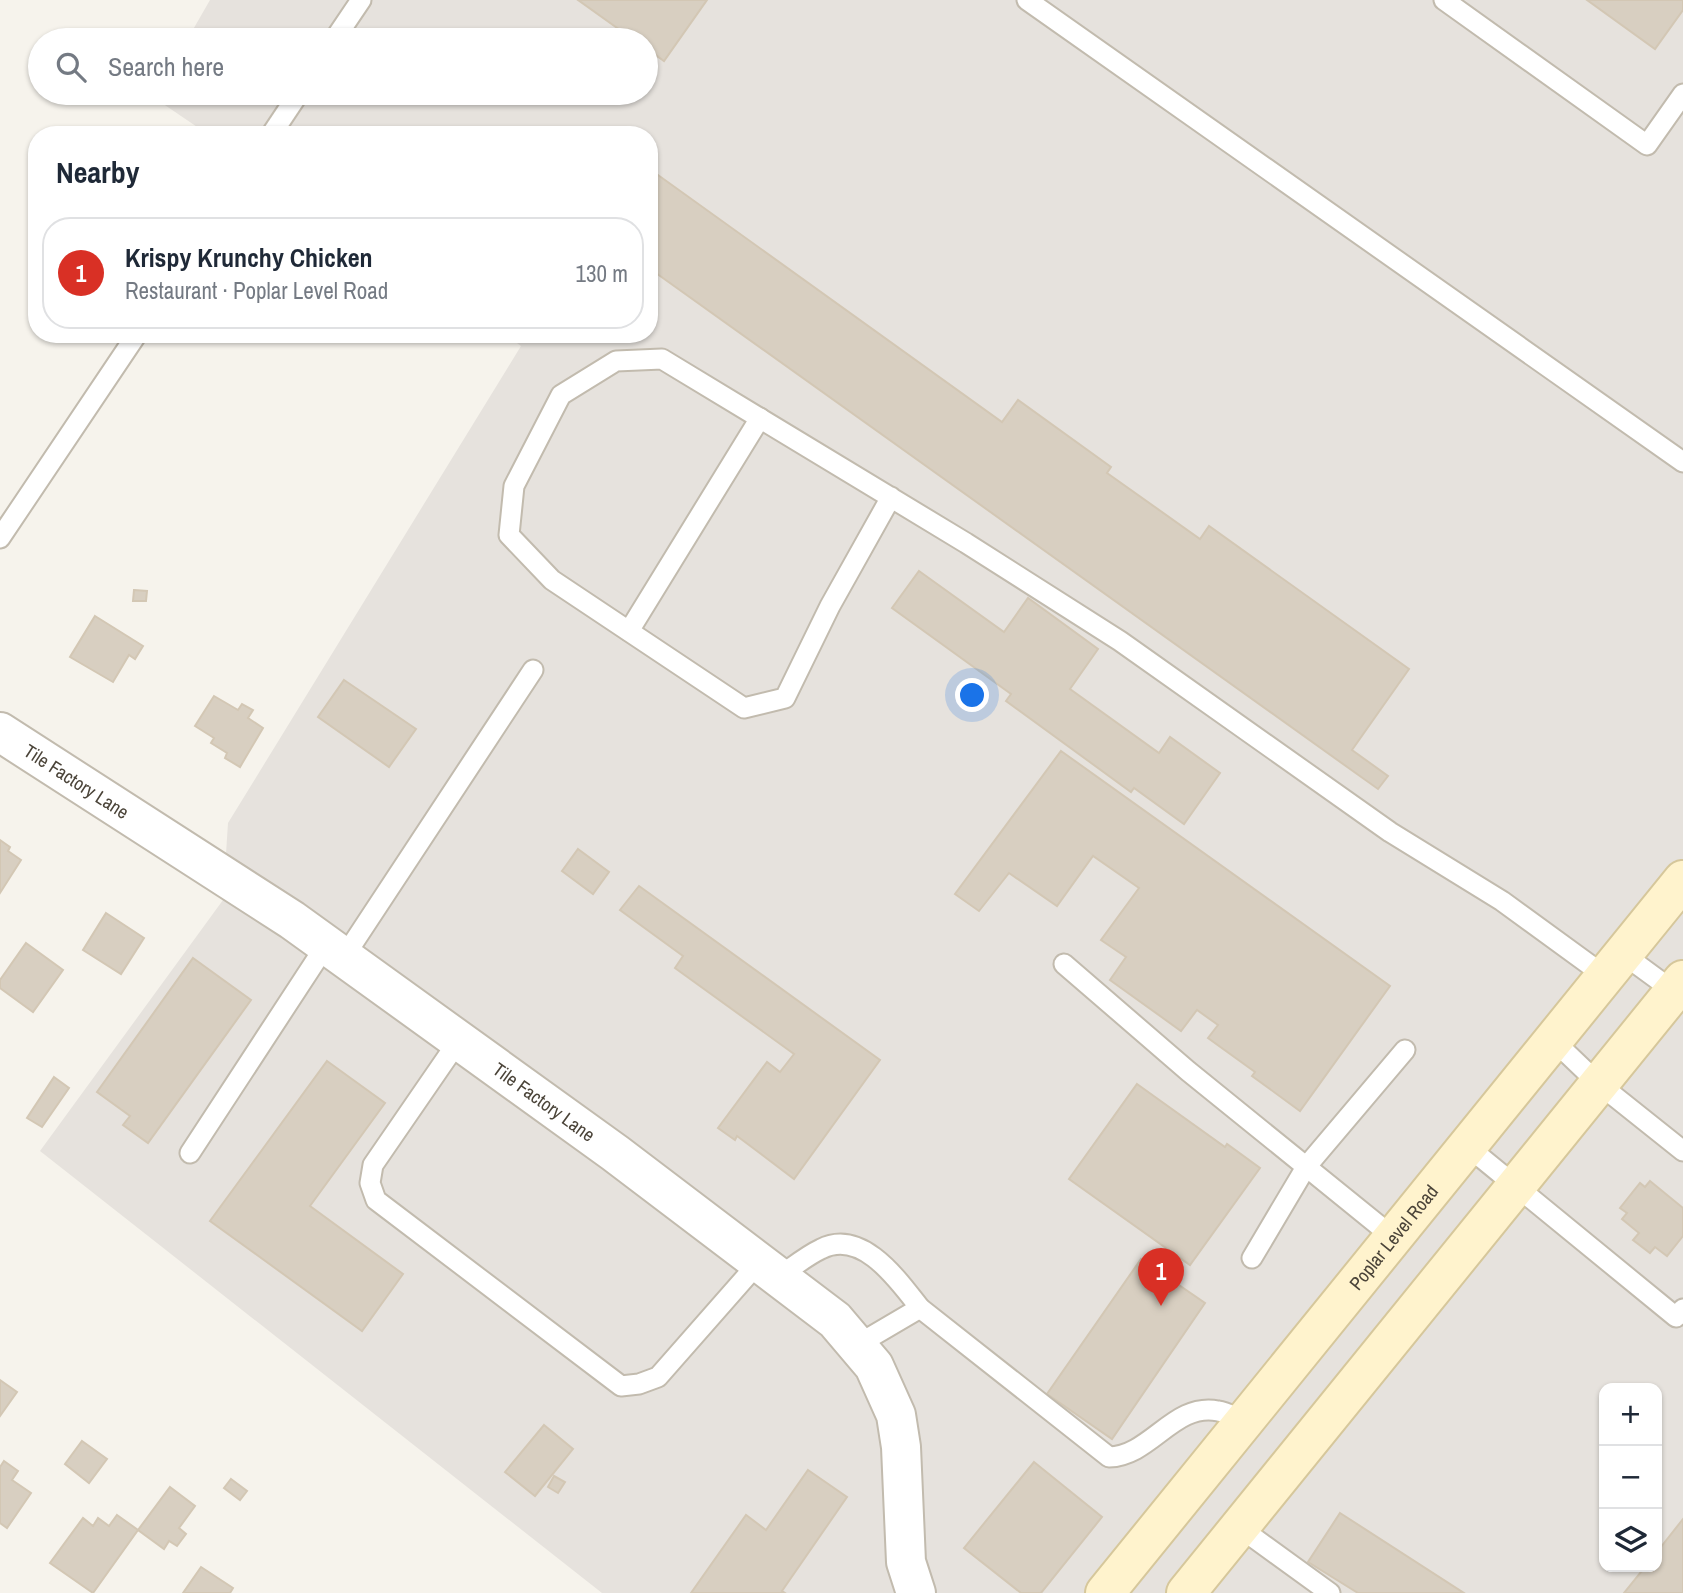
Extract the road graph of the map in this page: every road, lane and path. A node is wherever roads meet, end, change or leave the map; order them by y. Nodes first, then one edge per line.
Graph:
1 (362, 0) edge
2 (1027, 0) edge
3 (1444, 0) edge
4 (342, 28) edge
5 (1683, 94) edge
6 (291, 105) edge
7 (277, 126) edge
8 (131, 343) edge
9 (760, 418) junction
10 (1683, 461) edge
11 (891, 497) junction
12 (0, 538) edge
13 (629, 631) junction
14 (533, 670) dead end
15 (0, 732) edge
16 (1683, 880) edge
17 (335, 951) junction
18 (1063, 964) dead end
19 (1614, 965) junction
20 (1680, 990) edge
21 (459, 1040) junction
22 (1553, 1040) junction
23 (1405, 1050) dead end
24 (1599, 1084) junction
25 (1467, 1146) junction
26 (1683, 1151) edge
27 (190, 1153) dead end
28 (1306, 1167) junction
29 (1518, 1184) junction
30 (1393, 1237) junction
31 (1252, 1258) dead end
32 (770, 1268) junction
33 (920, 1308) junction
34 (1683, 1309) edge
35 (857, 1345) junction
36 (1244, 1421) junction
37 (1239, 1527) junction
38 (916, 1593) edge
39 (1105, 1593) edge
40 (1186, 1593) edge
41 (1330, 1593) edge

1 - 4 lane
2 - 10 lane
3 - 5 lane
6 - 7 lane
8 - 12 lane
9 - 11 lane
9 - 13 lane
9 - 13 lane
11 - 13 lane
11 - 19 lane
14 - 17 lane
15 - 17 street, Tile Factory Lane
16 - 19 main road, Poplar Level Road
17 - 21 street, Tile Factory Lane
17 - 27 lane
18 - 28 lane
19 - 20 lane
19 - 22 main road, Poplar Level Road
20 - 24 main road
21 - 32 street, Tile Factory Lane
21 - 32 lane
22 - 24 lane
22 - 25 main road, Poplar Level Road
23 - 28 lane
24 - 26 lane
24 - 29 main road
25 - 29 lane
25 - 30 main road, Poplar Level Road
28 - 30 lane
28 - 31 lane
29 - 34 lane
29 - 37 main road
30 - 36 main road, Poplar Level Road
32 - 33 lane
32 - 35 street, Tile Factory Lane
33 - 35 lane
33 - 36 lane
35 - 38 street, Tile Factory Lane
36 - 39 main road, Poplar Level Road
37 - 40 main road
37 - 41 lane

